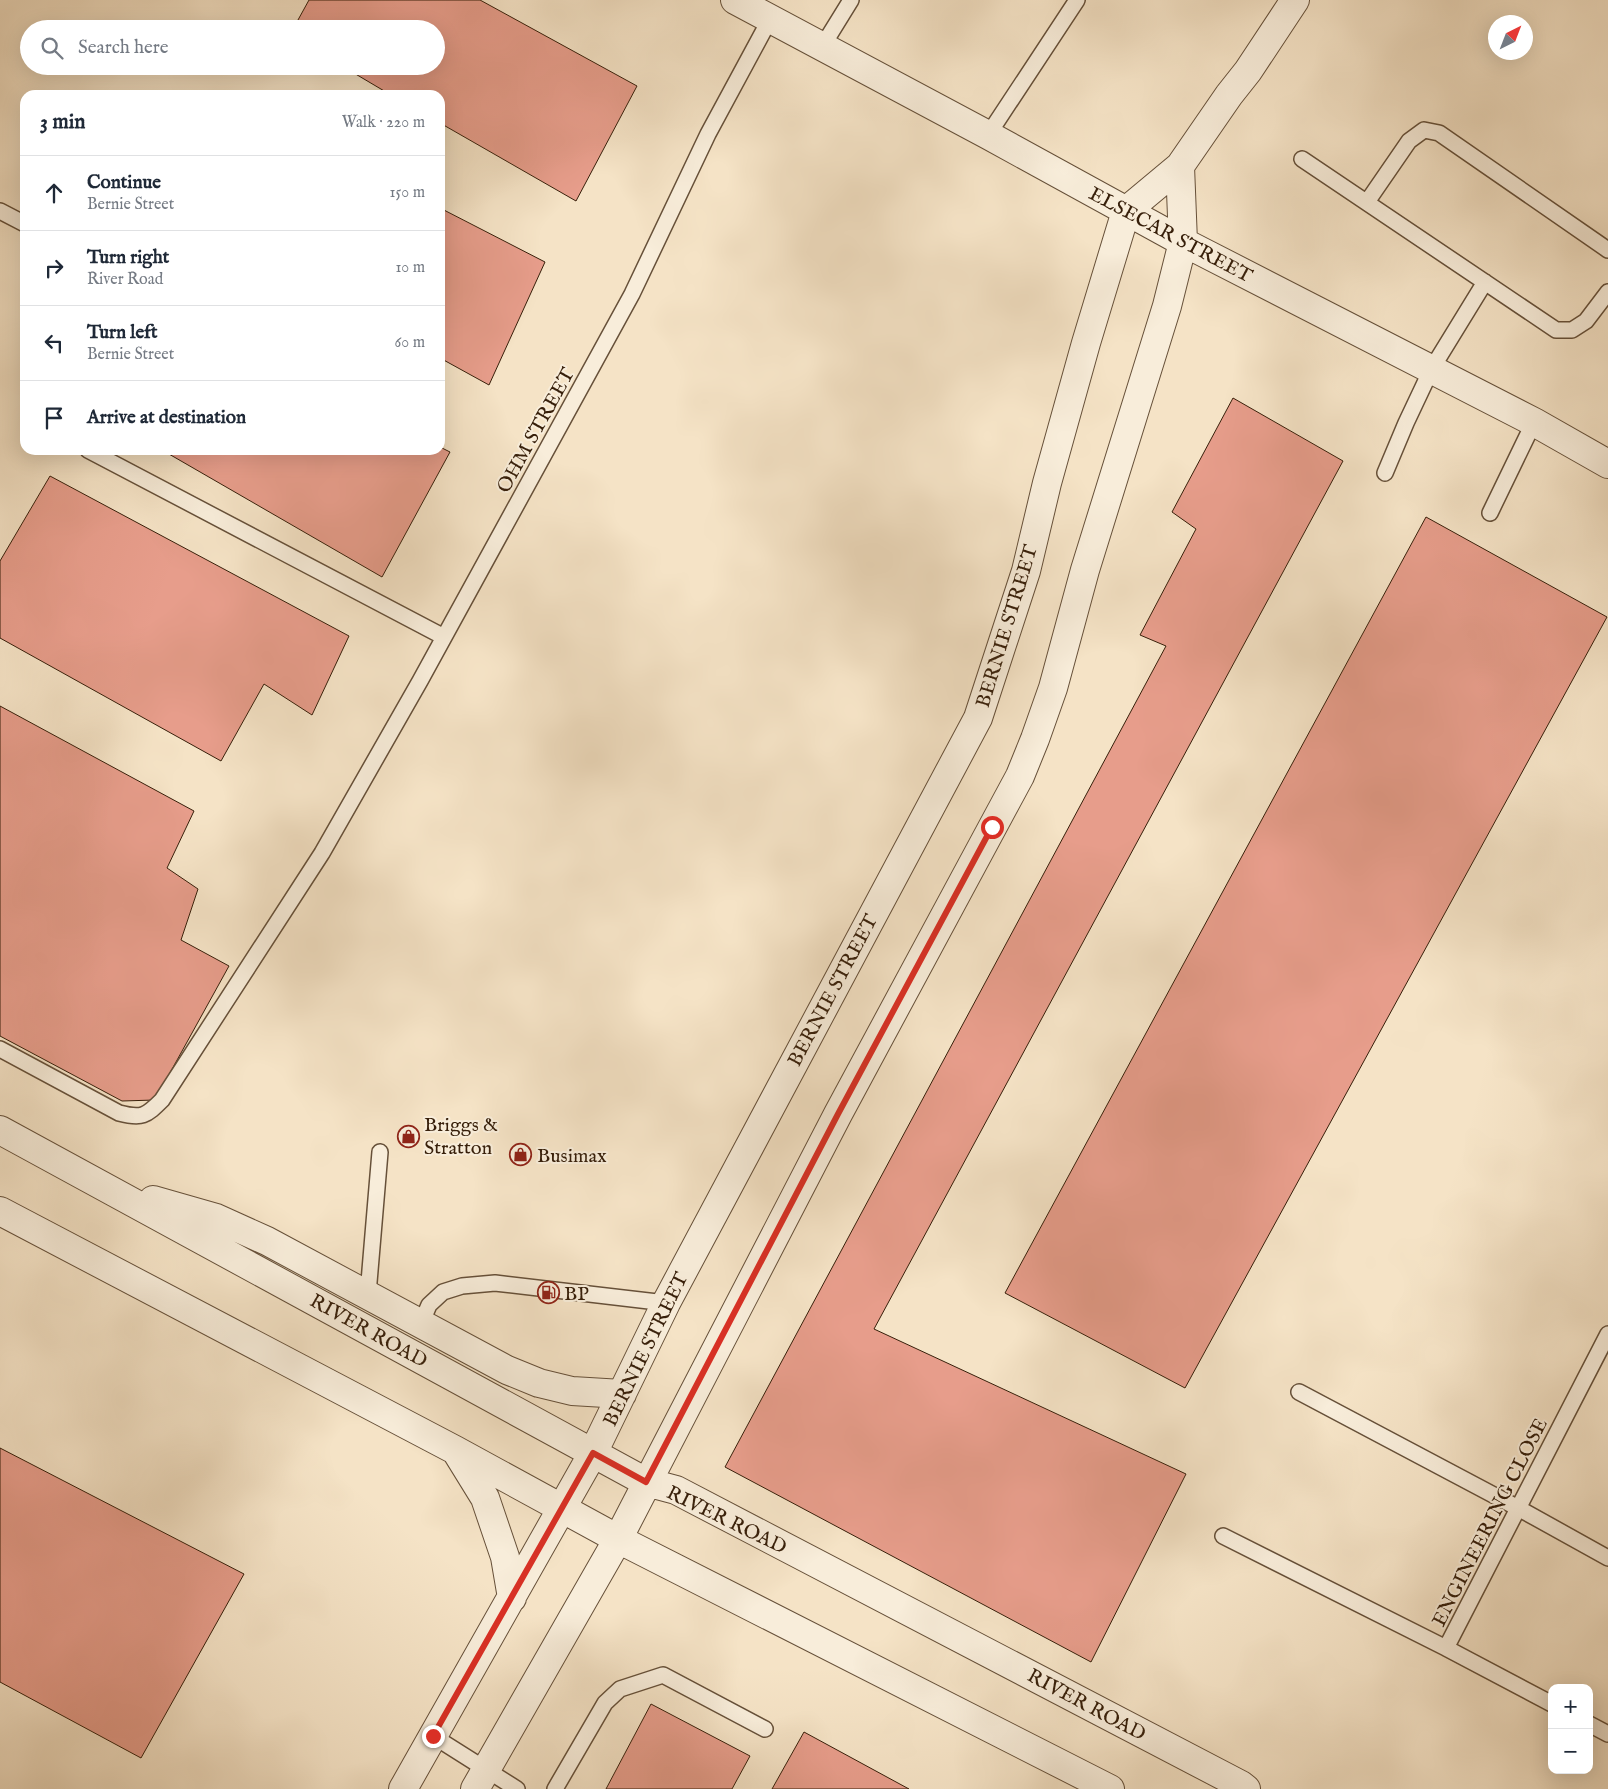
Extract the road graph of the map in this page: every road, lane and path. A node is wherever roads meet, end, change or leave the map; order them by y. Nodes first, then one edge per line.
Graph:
1 (735, 0) edge
2 (851, 0) edge
3 (1077, 0) edge
4 (1295, 0) edge
5 (770, 20) junction
6 (822, 47) junction
7 (988, 135) junction
8 (1302, 159) dead end
9 (1180, 166) junction
10 (1367, 202) junction
11 (0, 211) edge
12 (1126, 211) junction
13 (20, 221) edge
14 (1183, 242) junction
15 (1608, 250) edge
16 (1485, 282) junction
17 (1608, 292) edge
18 (1431, 370) junction
19 (1534, 422) junction
20 (98, 455) edge
21 (1608, 464) edge
22 (1385, 473) dead end
23 (1490, 513) dead end
24 (444, 637) junction
25 (0, 1050) edge
26 (0, 1130) edge
27 (380, 1152) dead end
28 (117, 1192) junction
29 (0, 1210) edge
30 (368, 1294) junction
31 (666, 1303) junction
32 (421, 1324) junction
33 (1608, 1334) edge
34 (1299, 1392) dead end
35 (622, 1394) junction
36 (455, 1450) junction
37 (593, 1453) junction
38 (646, 1482) junction
39 (1518, 1508) junction
40 (561, 1509) junction
41 (1223, 1536) dead end
42 (618, 1539) junction
43 (1608, 1558) edge
44 (512, 1598) junction
45 (1446, 1648) junction
46 (1548, 1702) edge
47 (1593, 1726) edge
48 (765, 1729) dead end
49 (1608, 1734) edge
50 (433, 1736) junction
51 (481, 1779) edge
52 (403, 1789) edge
53 (517, 1789) edge
54 (555, 1789) edge
55 (1110, 1789) edge
56 (1246, 1789) edge

1 - 5 street, ELSECAR STREET
2 - 6 lane
3 - 7 lane
4 - 9 street
5 - 6 street, ELSECAR STREET
5 - 24 lane, OHM STREET
6 - 7 street, ELSECAR STREET
7 - 12 street, ELSECAR STREET
8 - 10 lane
9 - 12 street
9 - 14 street
10 - 15 lane
10 - 16 lane
11 - 13 lane
12 - 14 street, ELSECAR STREET
12 - 31 street, BERNIE STREET
14 - 18 street, ELSECAR STREET
14 - 38 street
16 - 17 lane
16 - 18 lane
18 - 19 street, ELSECAR STREET
18 - 22 lane
19 - 21 street, ELSECAR STREET
19 - 23 lane
20 - 24 lane
24 - 25 lane, OHM STREET
26 - 28 street, RIVER ROAD
27 - 30 lane
28 - 30 street
28 - 37 street, RIVER ROAD
29 - 36 street
30 - 32 street
31 - 32 lane
31 - 35 street, BERNIE STREET
32 - 35 street
33 - 39 lane, ENGINEERING CLOSE
34 - 39 lane
35 - 37 street, BERNIE STREET
36 - 40 street
36 - 44 street
37 - 38 street, RIVER ROAD
37 - 40 street, BERNIE STREET
38 - 42 street
38 - 56 street, RIVER ROAD
39 - 43 lane
39 - 45 lane, ENGINEERING CLOSE
40 - 42 street
40 - 44 street, BERNIE STREET
41 - 45 lane
42 - 51 street
42 - 55 street
44 - 50 street, BERNIE STREET
45 - 46 lane, ENGINEERING CLOSE
47 - 49 lane
48 - 54 lane
50 - 51 lane
50 - 52 street, BERNIE STREET
51 - 53 lane

